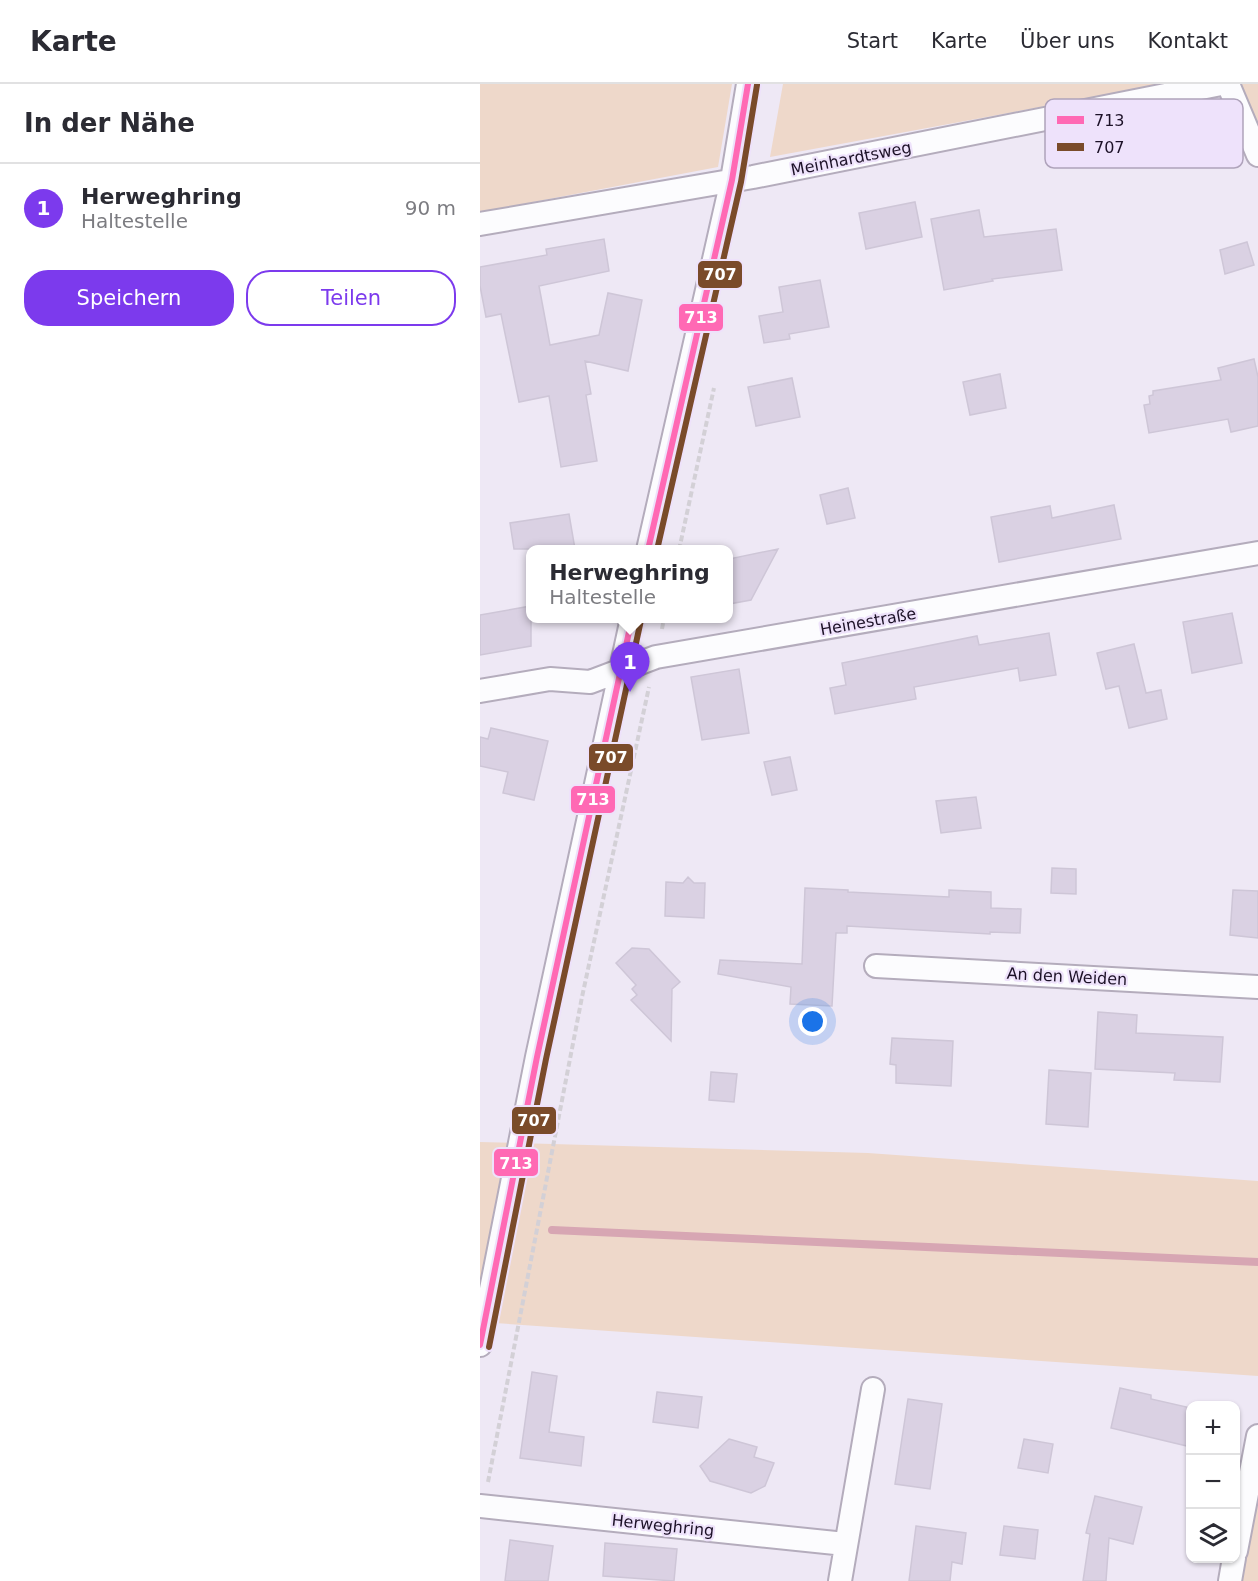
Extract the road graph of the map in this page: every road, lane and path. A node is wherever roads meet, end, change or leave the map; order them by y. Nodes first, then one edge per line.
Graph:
1 (748, 84) edge
2 (1221, 84) edge
3 (1228, 84) edge
4 (1145, 99) edge
5 (1234, 99) edge
6 (1045, 119) edge
7 (1243, 120) edge
8 (1258, 155) edge
9 (732, 180) junction
10 (480, 224) edge
11 (649, 545) edge
12 (1258, 553) edge
13 (631, 623) edge
14 (663, 623) edge
15 (656, 657) junction
16 (620, 671) junction
17 (480, 691) edge
18 (876, 966) dead end
19 (1258, 987) edge
20 (480, 1345) edge
21 (873, 1389) dead end
22 (1258, 1436) edge
23 (482, 1507) edge
24 (1240, 1530) edge
25 (845, 1544) junction
26 (1233, 1563) edge
27 (840, 1581) edge
28 (1230, 1581) edge

1 - 9 street
2 - 4 street, Meinhardtsweg
3 - 5 street
6 - 9 street, Meinhardtsweg
7 - 8 street
9 - 10 street, Meinhardtsweg
9 - 11 street
12 - 15 street, Heinestraße
13 - 16 street
14 - 15 path
15 - 16 street, Heinestraße
15 - 23 path
16 - 17 street, Heinestraße
16 - 20 street
18 - 19 street, An den Weiden
21 - 25 street
22 - 24 street
23 - 25 street, Herweghring
25 - 27 street
26 - 28 street

